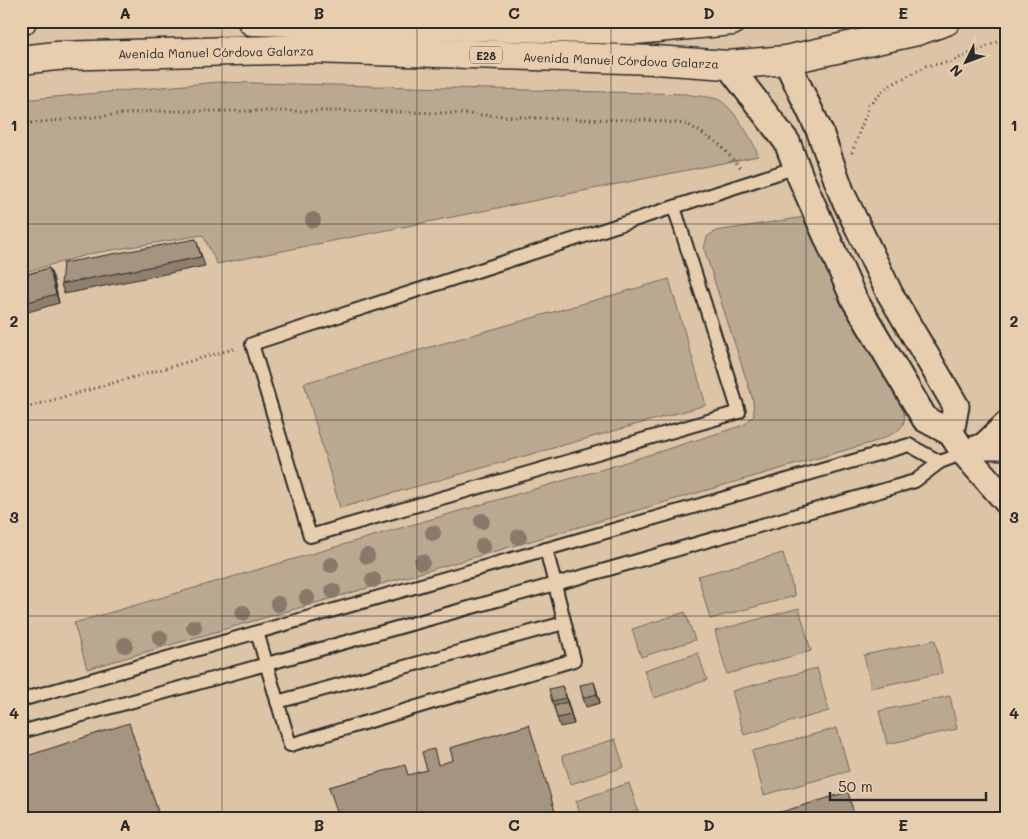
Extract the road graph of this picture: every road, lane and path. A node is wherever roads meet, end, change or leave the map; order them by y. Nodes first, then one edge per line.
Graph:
1 (252, 21) edge
2 (732, 21) edge
3 (946, 21) edge
4 (1007, 38) edge
5 (21, 60) edge
6 (786, 60) junction
7 (728, 65) junction
8 (21, 124) edge
9 (850, 157) dead end
10 (796, 167) junction
11 (751, 182) junction
12 (674, 207) junction
13 (252, 344) junction
14 (21, 409) edge
15 (1007, 424) edge
16 (977, 444) edge
17 (940, 462) junction
18 (1007, 502) edge
19 (546, 549) junction
20 (554, 584) junction
21 (564, 623) junction
22 (258, 632) junction
23 (266, 664) junction
24 (21, 700) edge
25 (277, 702) junction
26 (21, 732) edge

1 - 2 main road
3 - 6 main road, Avenida Manuel Córdova Galarza / E28
4 - 9 path
5 - 7 main road, Avenida Manuel Córdova Galarza / E28
6 - 7 main road, Avenida Manuel Córdova Galarza / E28
6 - 16 street
7 - 10 street
8 - 11 path
10 - 11 lane
10 - 16 street
11 - 12 lane
12 - 13 lane
12 - 13 lane
13 - 14 path
15 - 16 street
16 - 17 lane
16 - 18 street
17 - 19 lane
17 - 20 lane
19 - 20 lane
19 - 22 lane
20 - 21 lane
20 - 23 lane
21 - 25 lane
21 - 25 lane
22 - 23 lane
22 - 24 lane
23 - 25 lane
23 - 26 lane

